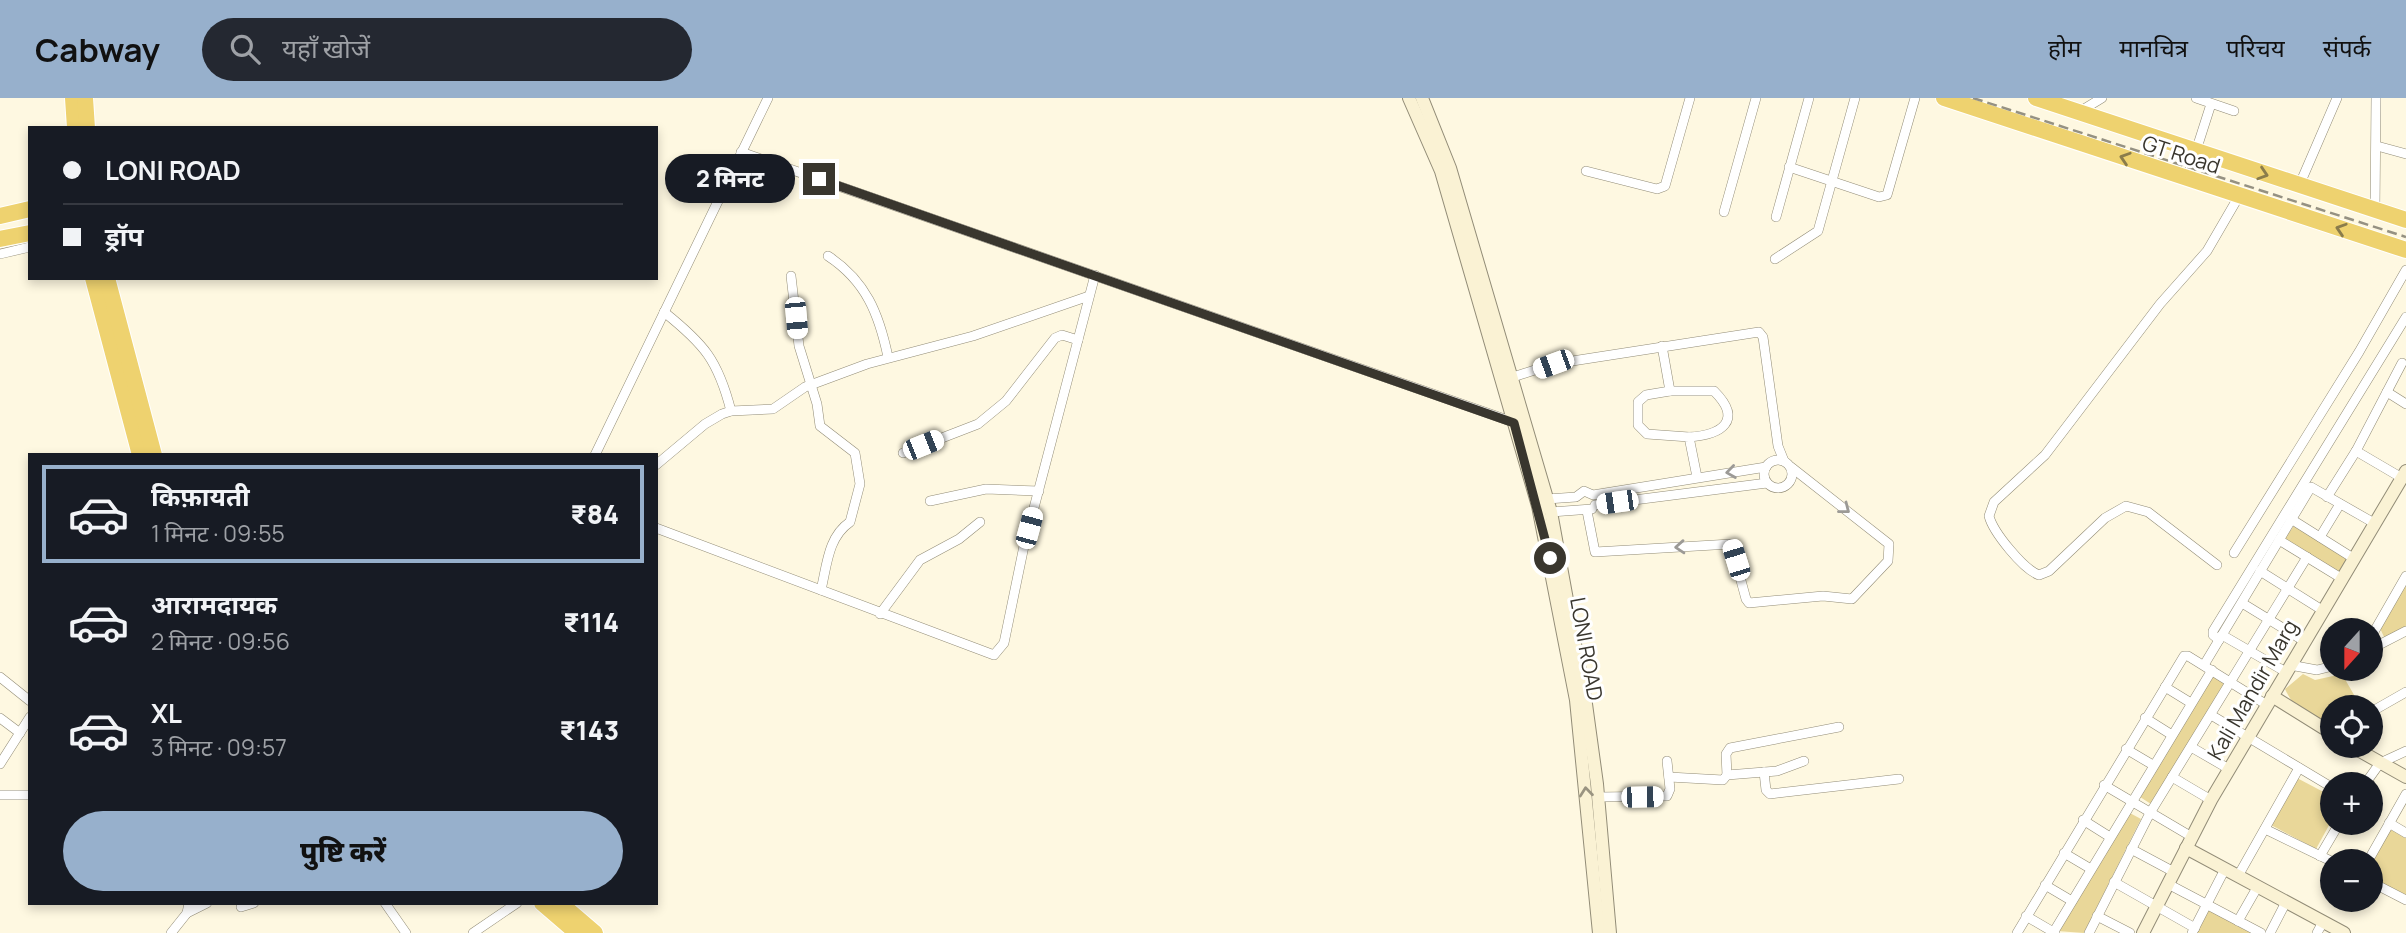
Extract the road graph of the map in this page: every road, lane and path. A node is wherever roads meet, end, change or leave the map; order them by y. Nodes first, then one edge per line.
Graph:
1 (73, 98) edge
2 (85, 98) edge
3 (768, 98) edge
4 (1409, 98) edge
5 (1422, 98) edge
6 (1690, 98) edge
7 (1756, 98) edge
8 (1809, 98) edge
9 (1855, 98) edge
10 (1915, 98) edge
11 (1944, 98) edge
12 (2036, 98) edge
13 (2102, 98) edge
14 (2196, 98) edge
15 (2337, 98) edge
16 (2376, 98) edge
17 (2211, 104) junction
18 (2234, 111) dead end
19 (2079, 113) junction
20 (75, 126) edge
21 (87, 126) edge
22 (2377, 146) junction
23 (2196, 151) junction
24 (741, 152) junction
25 (2406, 154) edge
26 (1790, 167) junction
27 (1586, 171) dead end
28 (2187, 179) junction
29 (1833, 181) junction
30 (2299, 186) junction
31 (2239, 196) junction
32 (28, 209) edge
33 (2375, 211) junction
34 (1724, 212) dead end
35 (0, 216) edge
36 (1776, 217) dead end
37 (2406, 220) edge
38 (28, 233) edge
39 (0, 239) edge
40 (28, 247) edge
41 (2406, 250) edge
42 (1470, 252) junction
43 (0, 254) edge
44 (828, 256) dead end
45 (1776, 259) dead end
46 (2406, 270) edge
47 (1095, 275) junction
48 (792, 276) dead end
49 (94, 280) edge
50 (108, 280) edge
51 (1089, 296) junction
52 (664, 312) junction
53 (2406, 317) edge
54 (1078, 340) junction
55 (1662, 346) junction
56 (888, 357) junction
57 (2402, 363) dead end
58 (1510, 378) junction
59 (811, 385) junction
60 (1670, 391) junction
61 (2386, 393) junction
62 (2406, 404) edge
63 (731, 411) junction
64 (1520, 424) junction
65 (1689, 437) junction
66 (2356, 451) junction
67 (139, 453) edge
68 (153, 453) edge
69 (596, 453) edge
70 (902, 453) dead end
71 (658, 463) edge
72 (1787, 464) junction
73 (1766, 467) junction
74 (2404, 474) edge
75 (1696, 478) junction
76 (1767, 483) junction
77 (1038, 491) junction
78 (1576, 497) junction
79 (2328, 497) junction
80 (930, 501) dead end
81 (2340, 504) junction
82 (1549, 505) junction
83 (1588, 505) junction
84 (2291, 519) junction
85 (980, 522) dead end
86 (2374, 523) junction
87 (658, 529) edge
88 (2320, 537) junction
89 (2279, 540) junction
90 (2234, 553) dead end
91 (2307, 557) junction
92 (2353, 558) junction
93 (2217, 565) dead end
94 (2260, 571) junction
95 (2406, 576) edge
96 (2341, 578) junction
97 (2288, 589) junction
98 (821, 590) junction
99 (2242, 603) junction
100 (2322, 610) junction
101 (880, 614) junction
102 (2382, 618) edge
103 (2270, 620) junction
104 (2406, 631) edge
105 (2221, 637) junction
106 (2304, 641) junction
107 (2384, 642) edge
108 (2251, 651) junction
109 (2208, 667) junction
110 (2288, 668) junction
111 (2320, 669) edge
112 (0, 677) edge
113 (2232, 683) junction
114 (2165, 687) junction
115 (2406, 692) edge
116 (28, 699) edge
117 (2270, 700) junction
118 (2191, 703) junction
119 (2383, 705) edge
120 (2211, 715) junction
121 (0, 718) edge
122 (2145, 718) junction
123 (28, 720) edge
124 (1839, 727) dead end
125 (2320, 727) edge
126 (20, 733) junction
127 (2172, 735) junction
128 (2248, 738) junction
129 (2191, 747) junction
130 (2126, 749) junction
131 (2406, 751) edge
132 (2371, 758) edge
133 (1667, 761) dead end
134 (1804, 761) dead end
135 (2380, 763) junction
136 (0, 764) edge
137 (2154, 765) junction
138 (2299, 768) junction
139 (2229, 769) junction
140 (1764, 772) junction
141 (2374, 772) edge
142 (1727, 775) junction
143 (1669, 777) junction
144 (2172, 777) junction
145 (2406, 778) edge
146 (1899, 779) dead end
147 (2320, 780) edge
148 (2104, 785) junction
149 (2406, 794) edge
150 (0, 795) edge
151 (28, 795) edge
152 (1599, 797) junction
153 (2211, 800) junction
154 (2131, 802) junction
155 (2150, 813) junction
156 (2083, 820) junction
157 (2389, 823) junction
158 (2265, 829) junction
159 (2406, 833) edge
160 (2110, 837) junction
161 (2189, 842) junction
162 (2131, 849) junction
163 (2375, 849) edge
164 (2064, 853) junction
165 (2320, 856) edge
166 (2091, 869) junction
167 (2225, 869) junction
168 (2174, 872) junction
169 (2238, 876) junction
170 (2114, 882) junction
171 (2168, 884) junction
172 (2045, 885) junction
173 (2258, 886) junction
174 (2383, 888) edge
175 (2406, 900) edge
176 (2072, 901) junction
177 (2286, 902) junction
178 (2207, 904) junction
179 (248, 905) edge
180 (387, 905) edge
181 (514, 905) edge
182 (544, 905) edge
183 (562, 905) edge
184 (2156, 906) junction
185 (241, 907) dead end
186 (188, 908) edge
187 (2026, 916) junction
188 (2097, 916) junction
189 (2238, 921) junction
190 (2320, 927) edge
191 (2194, 931) edge
192 (2146, 932) edge
193 (171, 933) edge
194 (406, 933) edge
195 (473, 933) edge
196 (577, 933) edge
197 (595, 933) edge
198 (1599, 933) edge
199 (1610, 933) edge
200 (2017, 933) edge
201 (2054, 933) edge
202 (2088, 933) edge
203 (2130, 933) edge
204 (2261, 933) edge
205 (2270, 933) edge
206 (2344, 933) edge

1 - 20 highway
2 - 21 highway
3 - 24 street
4 - 42 street, LONI ROAD
5 - 42 street, LONI ROAD
6 - 27 street
7 - 34 street
8 - 26 street
9 - 29 street
10 - 29 street
28 -> 11 highway, GT Road
12 - 19 highway, GT Road
13 - 19 street
14 - 17 street
15 - 30 street
16 - 22 street
17 - 18 street
17 - 23 street
19 - 23 highway, GT Road
22 - 25 street
22 - 33 street
23 - 28 street
23 -> 30 highway, GT Road
24 - 47 street
24 - 52 street
26 - 29 street
26 - 36 street
28 - 31 highway, GT Road
29 - 45 street
30 - 33 highway, GT Road
41 -> 31 highway, GT Road
31 - 93 street
32 - 35 highway
33 - 37 highway, GT Road
38 - 39 highway
40 - 43 street
42 - 58 street, LONI ROAD
42 - 64 street, LONI ROAD
44 - 56 street
46 - 90 street
47 - 51 street
47 - 64 street
48 - 59 street
49 - 67 highway
50 - 68 highway
51 - 54 street
51 - 56 street
52 - 63 street
52 - 69 street
53 - 105 street
54 - 70 street
54 - 77 street
55 - 58 street
55 - 60 street
55 - 72 street
56 - 59 street
57 - 61 street
58 - 64 street, LONI ROAD
59 - 63 street
59 - 98 street
60 - 65 street
60 - 65 street
61 - 62 street
61 - 66 street
63 - 71 street
64 - 82 street, LONI ROAD
198 -> 64 street, LONI ROAD
65 - 75 street
66 - 74 street
66 - 79 street
72 - 73 street
72 - 76 street
72 -> 83 street
73 -> 75 street
73 - 76 street
74 - 86 street, Kali Mandir Marg
75 - 83 street
76 - 83 street
77 - 80 street
77 - 101 street
78 - 82 street
78 - 83 street
78 - 83 street
79 - 81 street
79 - 84 street
81 - 86 street
81 - 88 street
82 - 83 street
82 - 152 street, LONI ROAD
84 - 88 street
84 - 89 street
85 - 101 street
86 - 92 street, Kali Mandir Marg
87 - 98 street
88 - 92 street
89 - 91 street
89 - 94 street
91 - 96 street
91 - 97 street
92 - 96 street, Kali Mandir Marg
94 - 97 street
94 - 99 street
95 - 102 street
96 - 100 street, Kali Mandir Marg
97 - 100 street
97 - 103 street
98 - 101 street
99 - 103 street
99 - 105 street
100 - 106 street, Kali Mandir Marg
103 - 106 street
103 - 108 street
104 - 107 street
105 - 108 street
105 - 109 street
106 - 110 street, Kali Mandir Marg
108 - 110 street
108 - 113 street
109 - 113 street
109 - 114 street
109 - 118 street
110 - 111 street
110 - 117 street, Kali Mandir Marg
112 - 116 street
113 - 117 street
113 - 120 street
114 - 118 street
114 - 122 street
115 - 119 street
117 - 125 street
117 - 128 street, Kali Mandir Marg
118 - 127 street
120 - 128 street
120 - 129 street
121 - 126 street
122 - 127 street
122 - 130 street
123 - 126 street
124 - 142 street
126 - 136 street
127 - 137 street
128 - 138 street
128 - 139 street, Kali Mandir Marg
129 - 139 street
129 - 144 street
130 - 137 street
130 - 148 street
131 - 135 street
132 - 135 street
133 - 143 street
134 - 140 street
135 - 141 street
135 - 145 street
137 - 154 street
138 - 147 street
138 - 158 street
139 - 153 street, Kali Mandir Marg
140 - 142 street
140 - 146 street
142 - 143 street
143 - 152 street
144 - 153 street
144 - 155 street
148 - 154 street
148 - 156 street
149 - 157 street
150 - 151 street
152 - 199 street, LONI ROAD
153 - 161 street, Kali Mandir Marg
154 - 155 street
154 - 160 street
155 - 161 street
155 - 162 street
156 - 160 street
156 - 164 street
157 - 159 street
157 - 163 street
158 - 165 street
158 - 169 street
160 - 166 street
161 - 167 street
161 - 168 street, Kali Mandir Marg
162 - 168 street
162 - 170 street
164 - 166 street
164 - 172 street
166 - 176 street
167 - 169 street
167 - 178 street
168 - 171 street, Kali Mandir Marg
169 - 173 street
170 - 184 street
170 - 188 street
171 - 178 street
171 - 184 street, Kali Mandir Marg
172 - 176 street
172 - 187 street
173 - 177 street
173 - 189 street
174 - 175 street
176 - 201 street
177 - 190 street
177 - 205 street
178 - 189 street
178 - 191 street
179 - 185 street
180 - 194 street
181 - 195 street
182 - 196 highway
183 - 197 highway
184 - 191 street
184 - 192 street, Kali Mandir Marg
186 - 193 street
187 - 200 street
187 - 201 street
188 - 202 street
188 - 203 street
189 - 204 street
190 - 206 street

